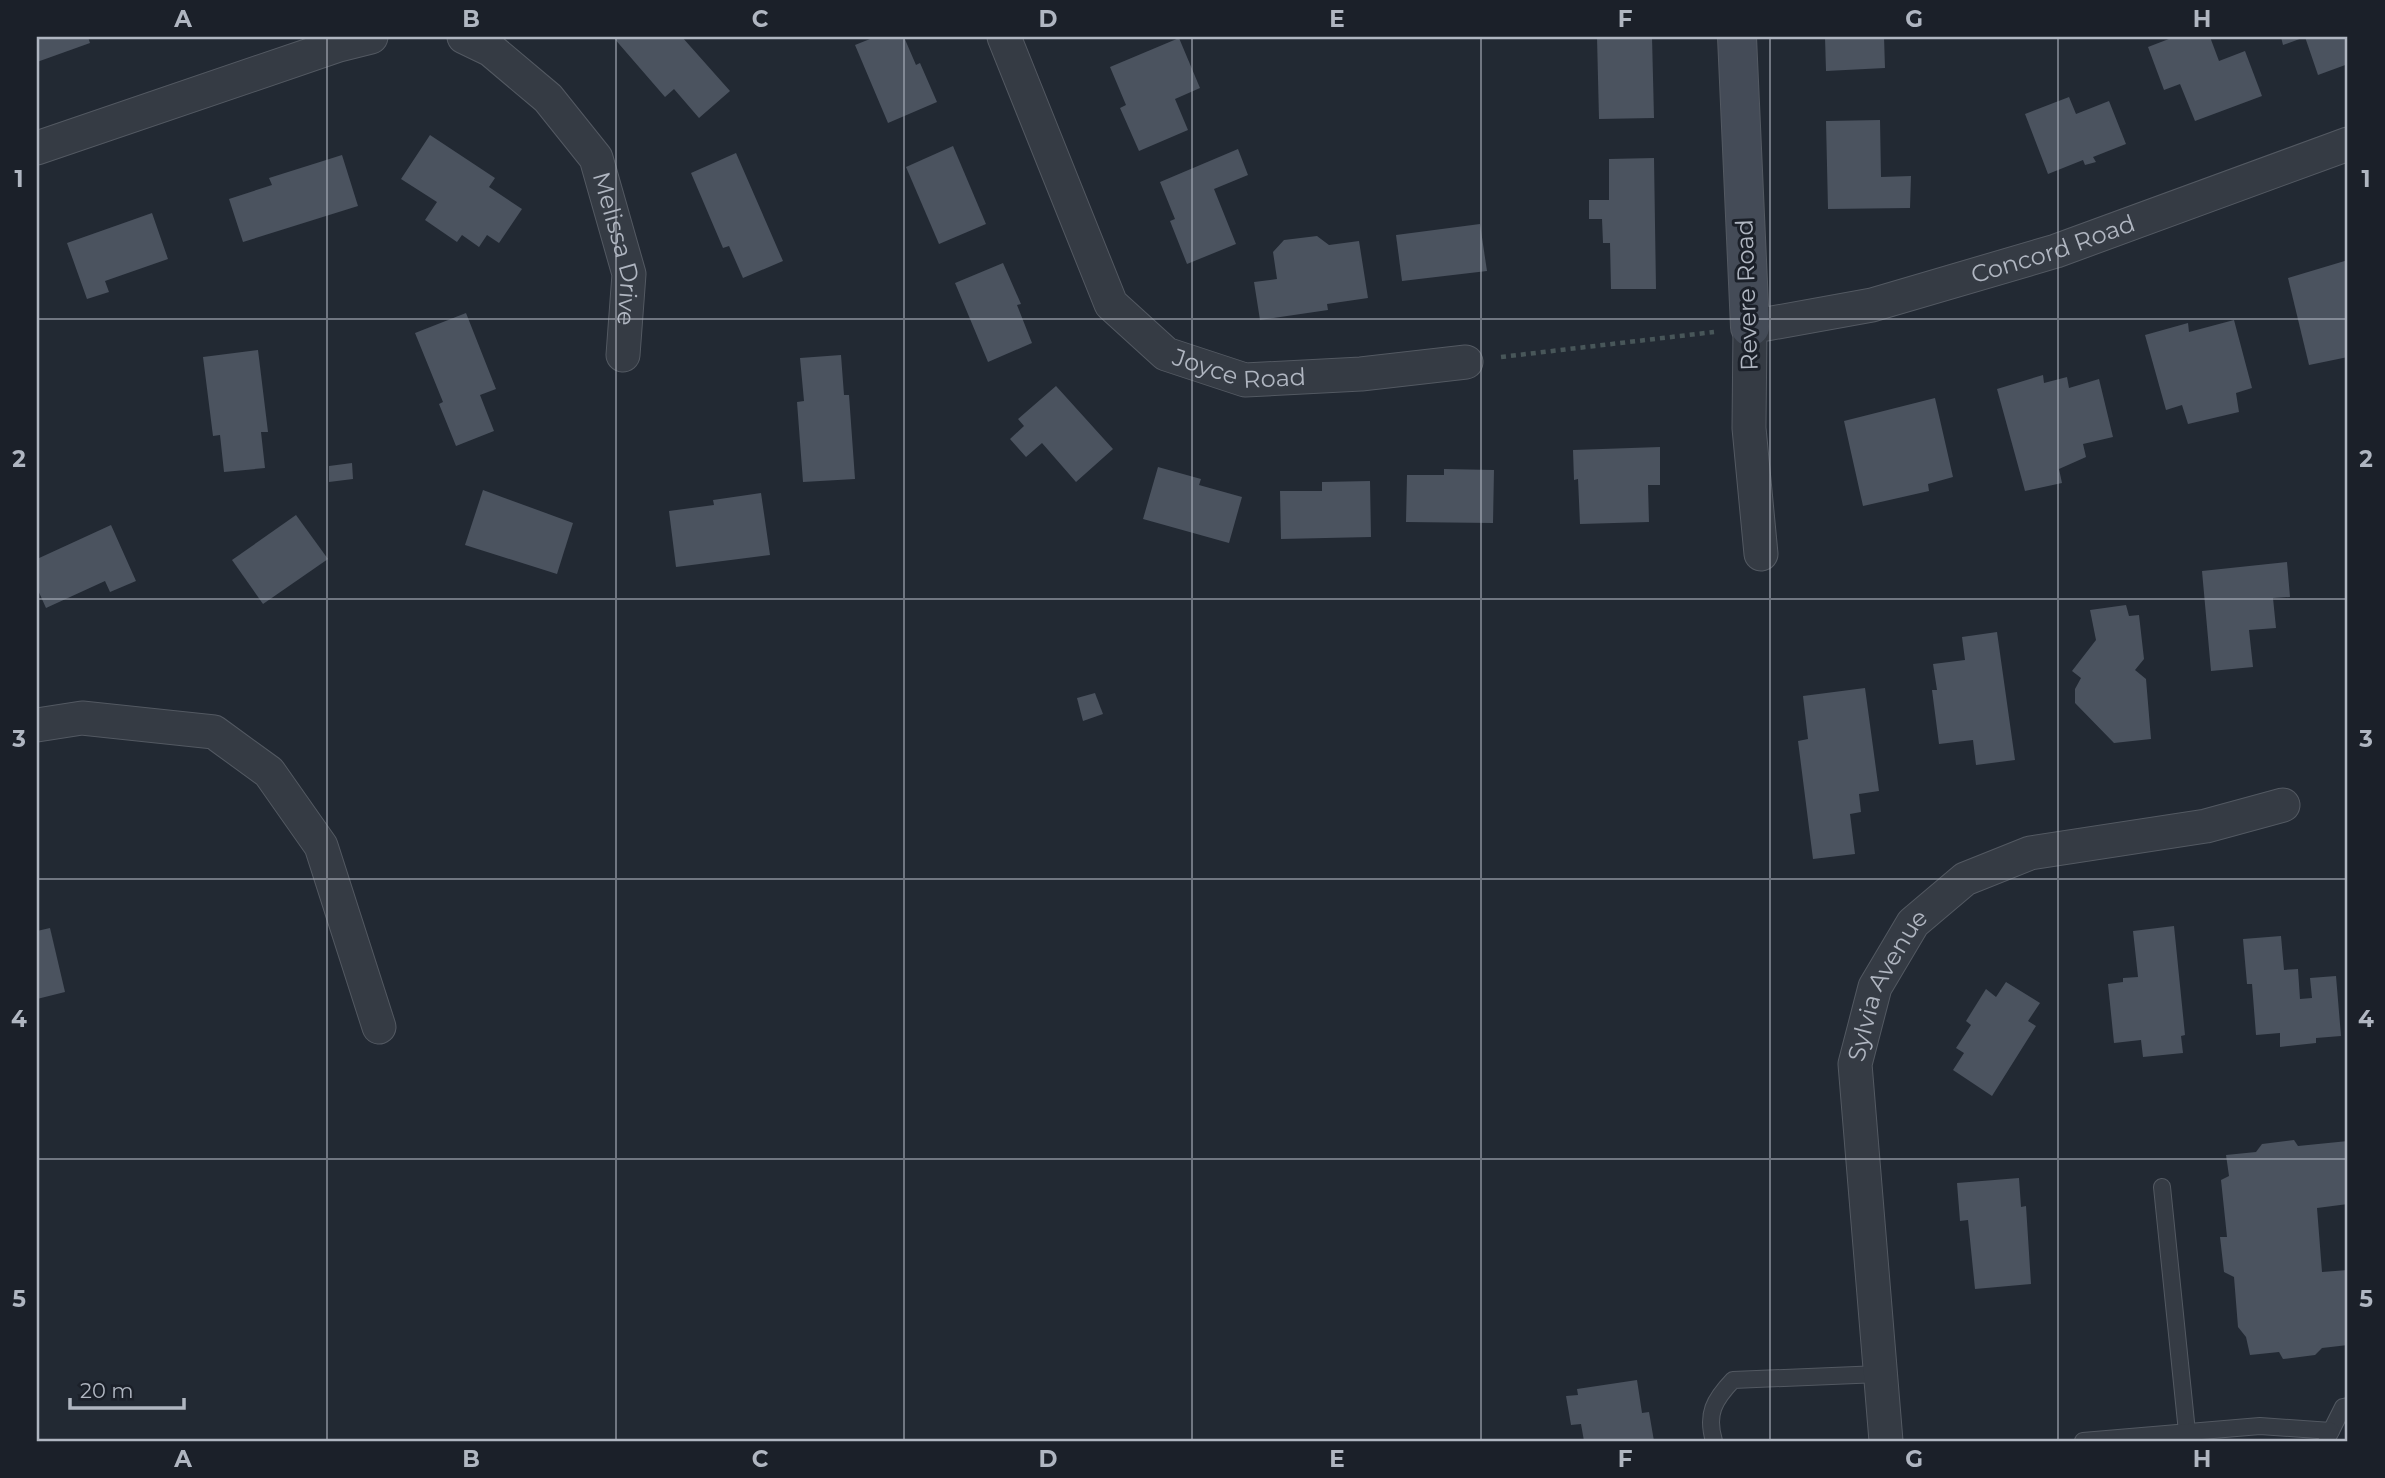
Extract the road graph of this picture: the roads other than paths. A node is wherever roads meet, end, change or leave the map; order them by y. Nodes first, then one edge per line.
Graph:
1 (371, 37) edge
2 (464, 37) edge
3 (1004, 37) edge
4 (1737, 37) edge
5 (2348, 144) edge
6 (37, 148) edge
7 (1750, 327) junction
8 (623, 355) dead end
9 (1466, 362) road end
10 (1761, 554) dead end
11 (37, 725) edge
12 (2283, 805) dead end
13 (379, 1027) dead end
14 (2162, 1187) dead end
15 (1880, 1374) junction
16 (2348, 1406) edge
17 (2187, 1432) junction
18 (2328, 1436) edge
19 (1714, 1441) edge
20 (1885, 1441) edge
21 (2083, 1441) edge

1 - 6 street
2 - 8 street, Melissa Drive
3 - 9 street, Joyce Road
4 - 7 street, Revere Road
5 - 7 street, Concord Road
7 - 10 street, Revere Road
11 - 13 street
12 - 15 street, Sylvia Avenue
14 - 17 lane
15 - 19 lane
15 - 20 street, Sylvia Avenue
16 - 18 lane
17 - 18 lane
17 - 21 lane

